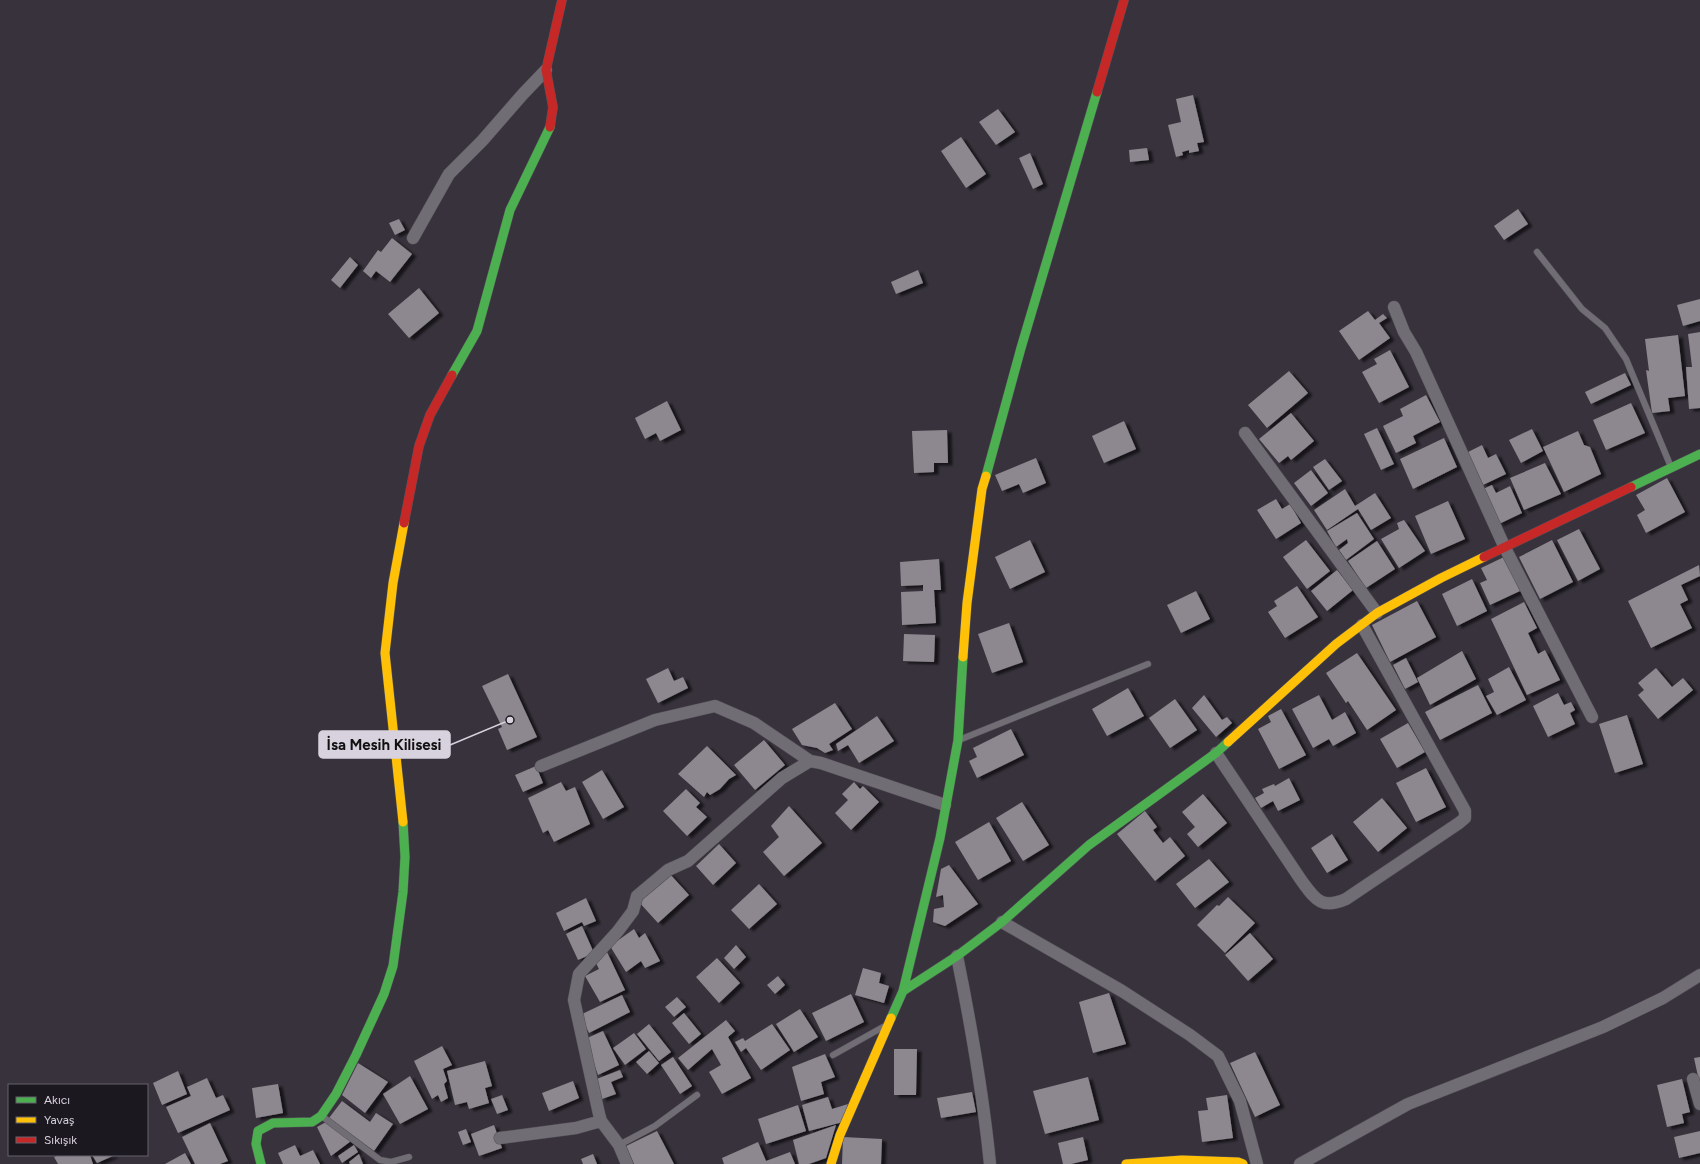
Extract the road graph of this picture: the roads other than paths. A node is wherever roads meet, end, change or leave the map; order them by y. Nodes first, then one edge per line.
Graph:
1 (562, 0) edge
2 (1124, 0) edge
3 (546, 70) junction
4 (414, 238) dead end
5 (1537, 252) dead end
6 (1394, 307) dead end
7 (1244, 433) dead end
8 (1700, 454) edge
9 (1672, 468) junction
10 (1504, 548) junction
11 (1377, 613) junction
12 (1362, 625) junction
13 (1148, 664) dead end
14 (1592, 717) dead end
15 (958, 740) junction
16 (1216, 753) junction
17 (810, 761) junction
18 (541, 766) dead end
19 (945, 805) junction
20 (1002, 922) junction
21 (957, 956) junction
22 (1700, 975) edge
23 (903, 991) junction
24 (888, 1025) junction
25 (833, 1055) dead end
26 (1693, 1079) dead end
27 (697, 1095) dead end
28 (1700, 1104) edge
29 (321, 1116) junction
30 (601, 1121) junction
31 (500, 1138) dead end
32 (619, 1145) junction
33 (409, 1156) dead end
34 (261, 1164) edge
35 (628, 1164) edge
36 (831, 1164) edge
37 (990, 1164) edge
38 (1126, 1164) edge
39 (1243, 1164) edge
40 (1257, 1164) edge
41 (1300, 1164) edge

1 - 3 street
2 - 15 street
3 - 4 street
3 - 29 street
5 - 9 lane
6 - 10 street
7 - 11 street
8 - 9 street
9 - 10 street
10 - 11 street
10 - 14 street
11 - 12 street
12 - 16 street
12 - 16 street
13 - 15 lane
15 - 19 street
16 - 20 street
17 - 18 street
17 - 19 street
17 - 30 street
19 - 23 street
20 - 21 street
20 - 40 street
21 - 23 street
21 - 37 street
22 - 41 street
23 - 24 street
24 - 25 lane
24 - 36 street
26 - 28 street
27 - 32 lane
29 - 33 lane
29 - 34 street
30 - 31 street
30 - 32 street
32 - 35 street
38 - 39 street

